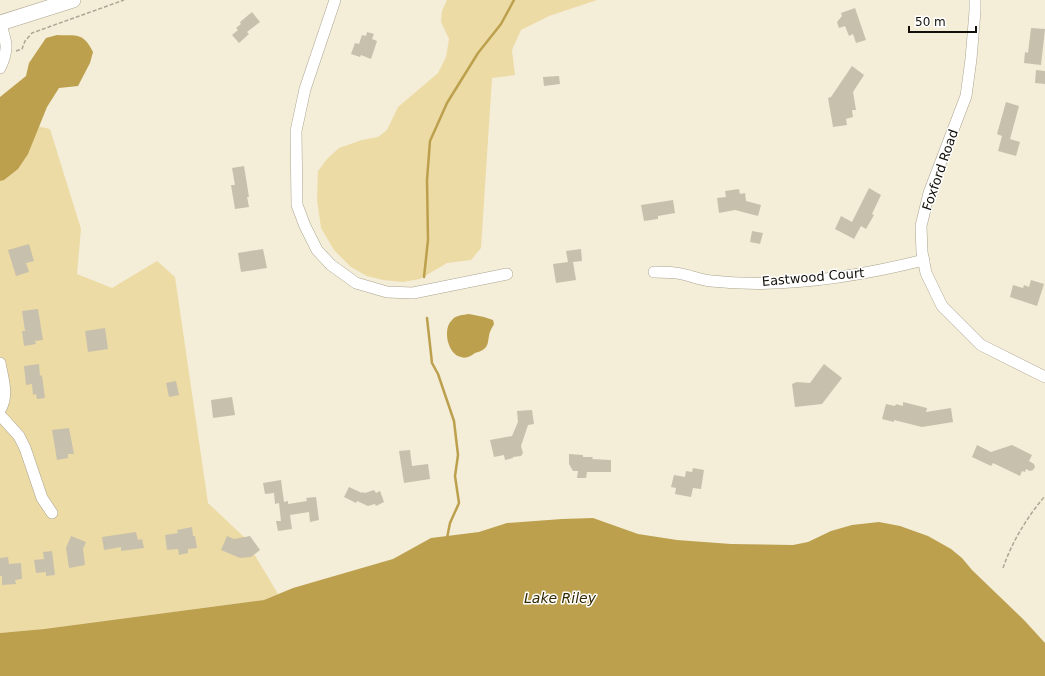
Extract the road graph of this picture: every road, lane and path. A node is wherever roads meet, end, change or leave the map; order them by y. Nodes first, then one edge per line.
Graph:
1 (73, 0) edge
2 (124, 0) edge
3 (335, 0) edge
4 (975, 0) edge
5 (5, 22) edge
6 (5, 55) junction
7 (0, 68) edge
8 (924, 260) junction
9 (654, 272) dead end
10 (507, 274) dead end
11 (0, 363) edge
12 (1045, 377) edge
13 (0, 410) edge
14 (0, 415) edge
15 (1045, 496) edge
16 (52, 513) dead end
17 (1003, 568) dead end

1 - 5 main road
2 - 6 path
3 - 10 street
4 - 8 street, Foxford Road
5 - 6 street
6 - 7 street
8 - 9 street, Eastwood Court
8 - 12 street, Foxford Road
11 - 13 street
14 - 16 street
15 - 17 path

